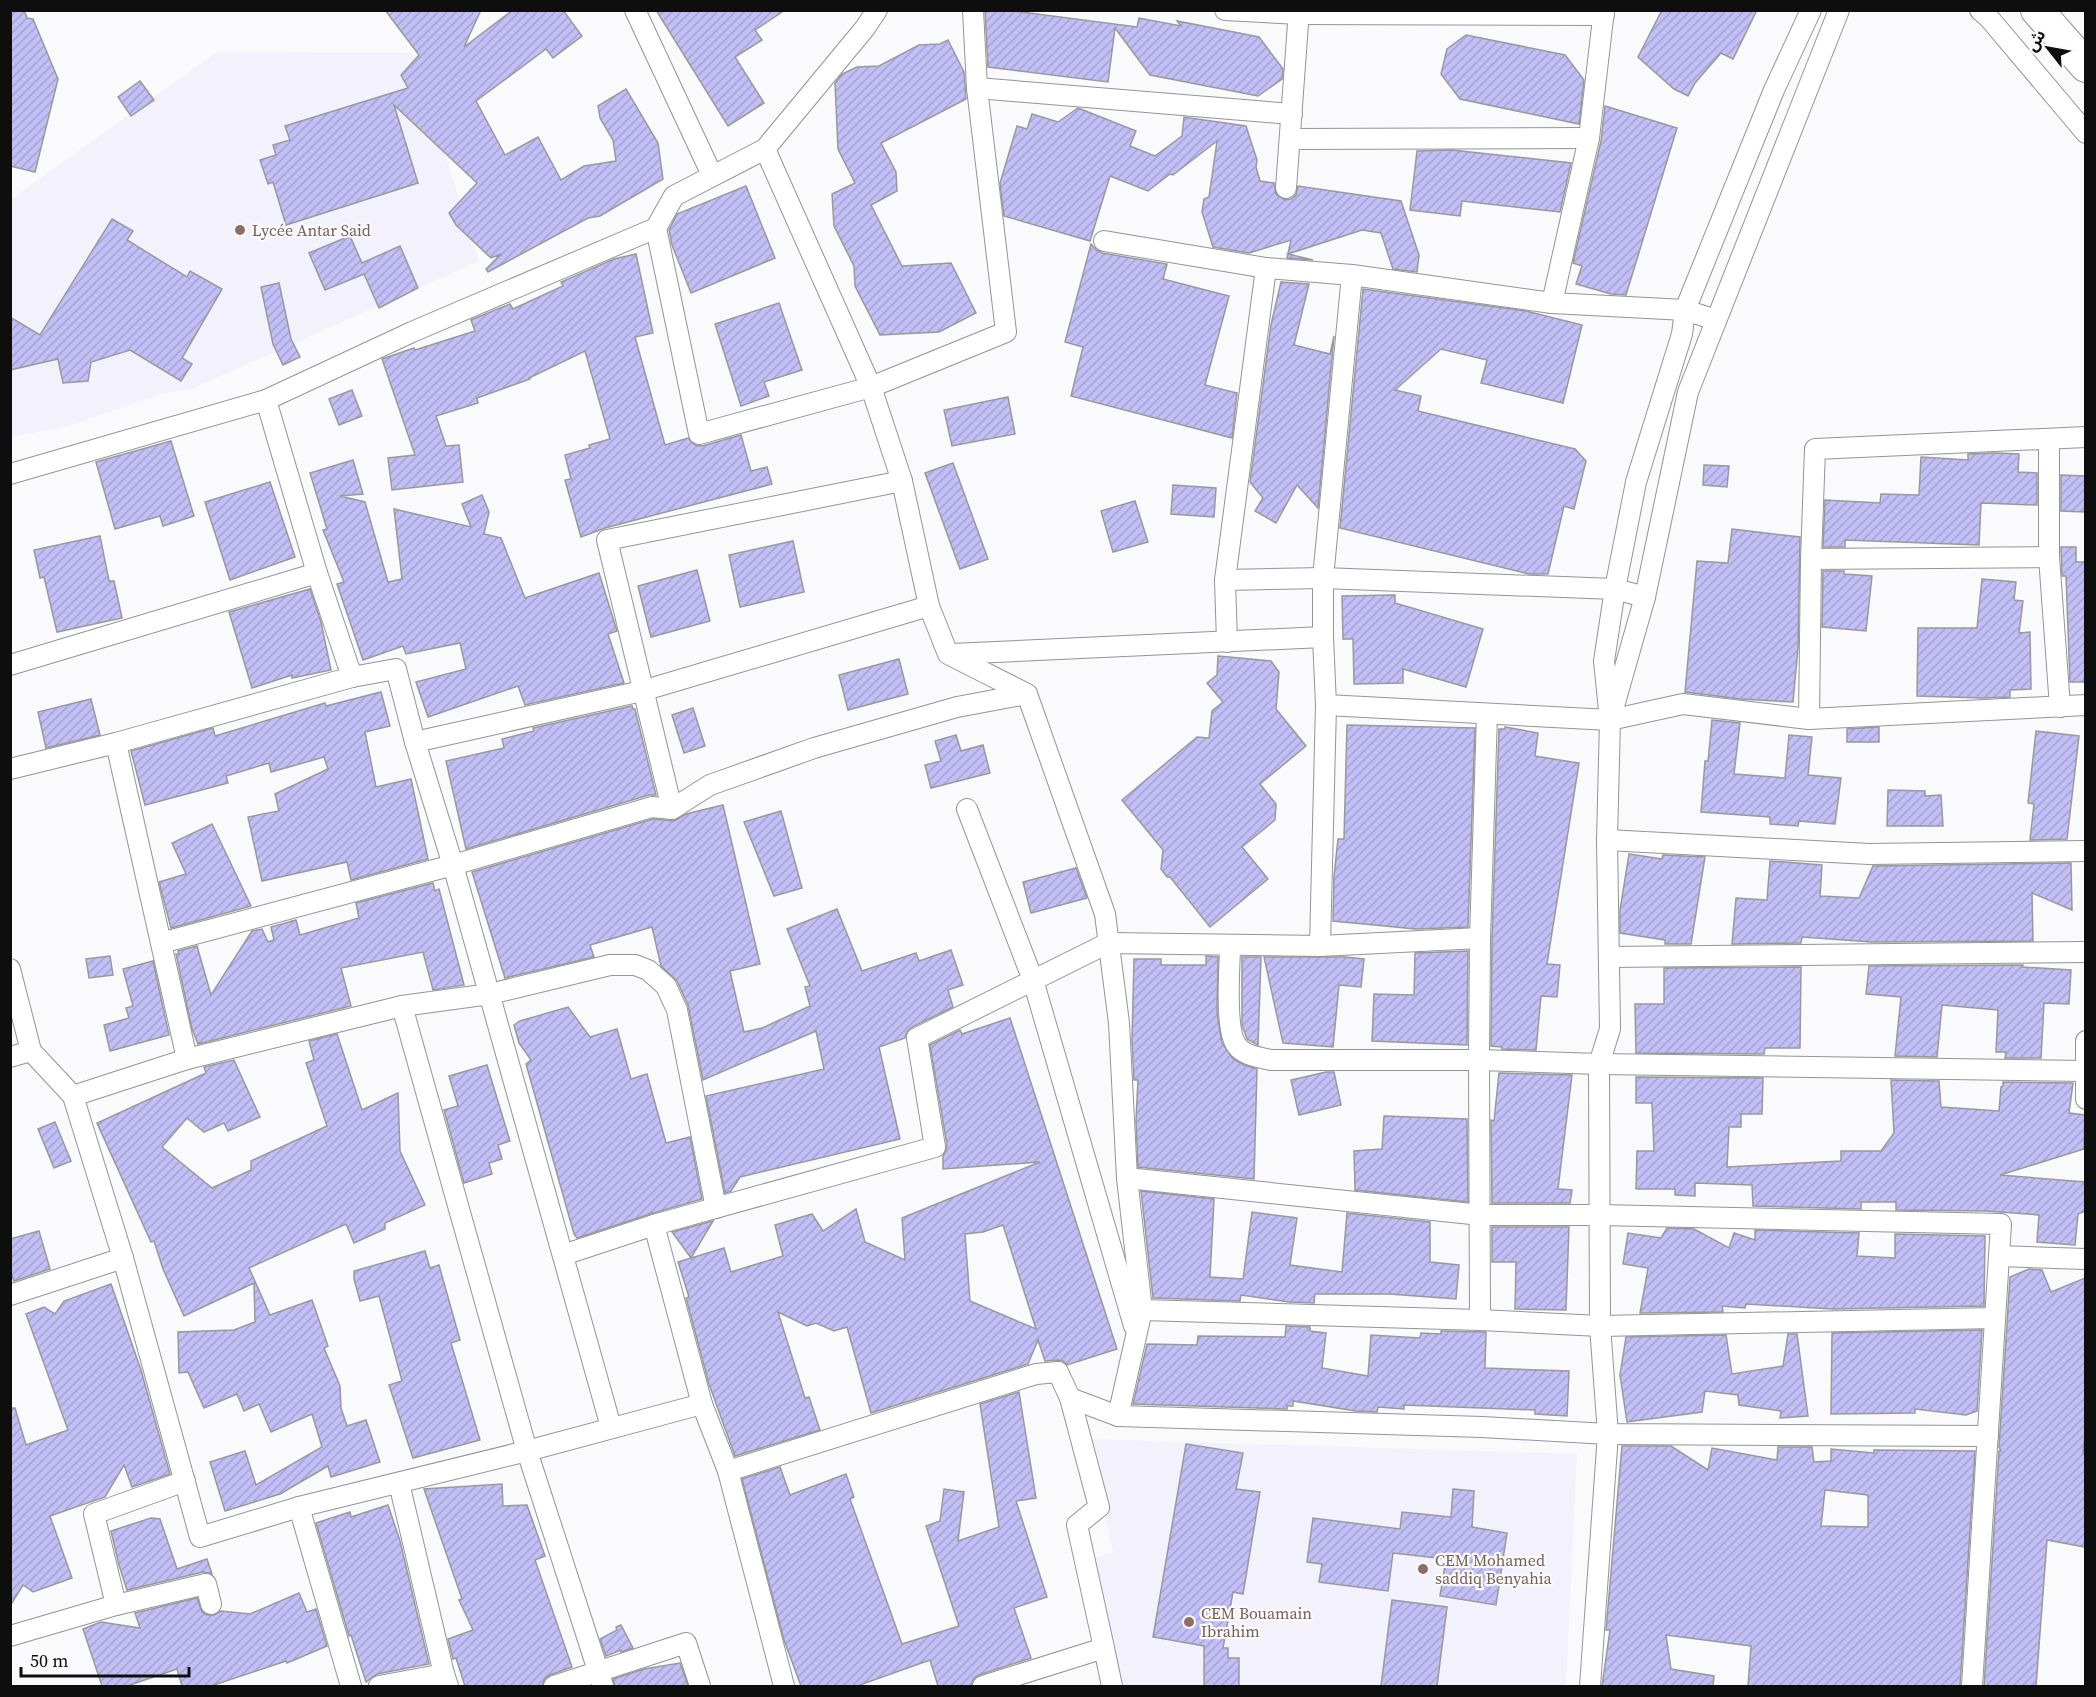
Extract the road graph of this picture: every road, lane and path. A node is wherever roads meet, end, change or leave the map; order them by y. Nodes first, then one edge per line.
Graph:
1 (635, 10) edge
2 (877, 10) edge
3 (974, 10) edge
4 (1225, 10) edge
5 (1811, 10) edge
6 (1839, 10) edge
7 (1980, 10) edge
8 (2037, 10) edge
9 (1299, 12) edge
10 (1604, 13) edge
11 (2085, 66) edge
12 (977, 88) junction
13 (1292, 114) junction
14 (2085, 133) edge
15 (1589, 138) junction
16 (1290, 139) junction
17 (765, 149) junction
18 (712, 175) junction
19 (1286, 188) dead end
20 (656, 228) junction
21 (1104, 241) dead end
22 (1266, 268) junction
23 (1352, 274) junction
24 (1552, 303) junction
25 (1685, 310) junction
26 (1716, 320) junction
27 (871, 387) junction
28 (266, 400) junction
29 (2085, 438) edge
30 (2049, 440) junction
31 (10, 474) edge
32 (902, 481) junction
33 (2049, 557) junction
34 (1811, 559) junction
35 (317, 573) junction
36 (1323, 578) junction
37 (1225, 580) junction
38 (1615, 589) junction
39 (1645, 597) junction
40 (928, 606) junction
41 (1323, 638) junction
42 (1227, 642) junction
43 (948, 654) junction
44 (10, 665) edge
45 (352, 677) junction
46 (642, 691) junction
47 (1027, 694) junction
48 (1326, 705) junction
49 (2085, 705) edge
50 (2060, 707) junction
51 (1487, 714) junction
52 (1809, 718) junction
53 (1610, 720) junction
54 (414, 742) junction
55 (116, 743) junction
56 (10, 769) edge
57 (672, 809) junction
58 (967, 809) dead end
59 (1607, 840) junction
60 (2085, 851) edge
61 (453, 865) junction
62 (1480, 938) junction
63 (161, 943) junction
64 (1108, 943) junction
65 (1230, 945) junction
66 (1320, 946) junction
67 (2085, 952) edge
68 (1610, 957) junction
69 (10, 969) edge
70 (1033, 980) junction
71 (490, 994) junction
72 (402, 1006) junction
73 (2085, 1041) edge
74 (31, 1051) junction
75 (10, 1057) edge
76 (187, 1059) junction
77 (1479, 1060) junction
78 (1599, 1064) junction
79 (2085, 1071) edge
80 (73, 1096) junction
81 (2085, 1100) edge
82 (1126, 1178) junction
83 (716, 1208) junction
84 (1481, 1215) junction
85 (1600, 1215) junction
86 (654, 1225) junction
87 (563, 1255) junction
88 (1999, 1256) junction
89 (123, 1258) junction
90 (2085, 1259) edge
91 (10, 1294) edge
92 (1142, 1310) junction
93 (1995, 1318) junction
94 (1480, 1320) junction
95 (1600, 1326) junction
96 (1137, 1334) junction
97 (1070, 1398) junction
98 (702, 1404) junction
99 (1118, 1416) junction
100 (611, 1427) junction
101 (1608, 1434) junction
102 (1988, 1436) junction
103 (526, 1451) junction
104 (728, 1471) junction
105 (185, 1481) junction
106 (399, 1483) junction
107 (299, 1508) junction
108 (211, 1604) dead end
109 (116, 1605) junction
110 (10, 1636) edge
111 (1104, 1648) junction
112 (600, 1679) edge
113 (446, 1680) edge
114 (351, 1686) edge
115 (379, 1686) edge
116 (554, 1686) edge
117 (700, 1686) edge
118 (784, 1686) edge
119 (982, 1686) edge
120 (1112, 1686) edge
121 (1590, 1686) edge
122 (1972, 1686) edge

1 - 18 street
2 - 17 street
3 - 12 street
4 - 9 street
5 - 25 street
6 - 26 street
7 - 14 street
8 - 11 main road
9 - 10 street
9 - 13 street
10 - 15 street
12 - 13 street
12 - 27 street
13 - 16 street
15 - 16 street
15 - 24 street
16 - 19 street
17 - 18 street
17 - 27 street
18 - 20 street
20 - 27 street
20 - 28 street
21 - 22 street
22 - 23 street
22 - 37 street
23 - 24 street
23 - 36 street
24 - 25 street
25 - 26 street
25 - 38 street
26 - 39 street
27 - 32 street
28 - 31 street
28 - 35 street
29 - 30 street
30 - 33 street
30 - 34 street
32 - 40 street
32 - 46 street
33 - 34 street
33 - 50 street
34 - 52 street
35 - 44 street
35 - 45 street
36 - 37 street
36 - 38 street
36 - 41 street
37 - 42 street
38 - 39 street
38 - 53 street
39 - 53 street
40 - 43 street
40 - 46 street
41 - 42 street
41 - 48 street
42 - 43 street
43 - 47 street
45 - 54 street
45 - 55 street
46 - 54 street
46 - 57 street
47 - 57 street
47 - 64 street
48 - 51 street
48 - 66 street
49 - 50 street
50 - 52 street
51 - 53 street
51 - 62 street
52 - 53 street
53 - 59 street
54 - 61 street
55 - 56 street
55 - 63 street
57 - 61 street
58 - 70 street
59 - 60 street
59 - 68 street
61 - 63 street
61 - 71 street
62 - 66 street
62 - 77 street
63 - 76 street
64 - 65 street
64 - 70 street
64 - 82 street
65 - 66 street
65 - 77 street
67 - 68 street
68 - 78 street
69 - 74 street
70 - 83 street
70 - 96 street
71 - 72 street
71 - 83 street
71 - 87 street
72 - 76 street
72 - 103 street
73 - 79 street
74 - 75 street
74 - 80 street
76 - 80 street
77 - 78 street
77 - 84 street
78 - 79 street
78 - 85 street
79 - 81 street
80 - 89 street
82 - 84 street
82 - 92 street
83 - 86 street
84 - 85 street
84 - 94 street
85 - 88 street
85 - 95 street
86 - 87 street
86 - 98 street
87 - 100 street
88 - 90 street
88 - 93 street
89 - 91 street
89 - 105 street
92 - 94 street
92 - 96 street
93 - 95 street
93 - 102 street
94 - 95 street
95 - 101 street
96 - 99 street
97 - 99 street
97 - 104 street
97 - 111 street
98 - 100 street
98 - 104 street
99 - 101 street
100 - 103 street
101 - 102 street
101 - 121 street
102 - 122 street
103 - 106 street
103 - 112 street
104 - 118 street
105 - 107 street
105 - 109 street
106 - 107 street
106 - 113 street
107 - 114 street
108 - 109 street
109 - 110 street
111 - 119 street
111 - 120 street
112 - 116 street
112 - 117 street
113 - 115 street

